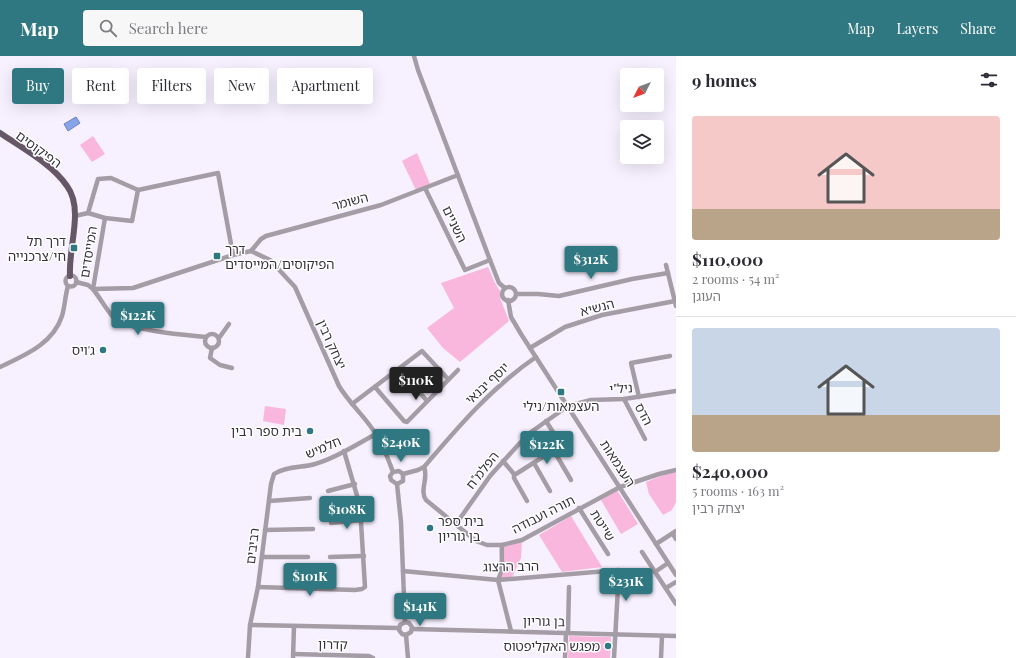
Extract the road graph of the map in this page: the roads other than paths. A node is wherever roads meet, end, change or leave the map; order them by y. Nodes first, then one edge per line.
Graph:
1 (414, 56) edge
2 (0, 134) edge
3 (458, 175) junction
4 (425, 188) junction
5 (138, 190) junction
6 (88, 213) junction
7 (75, 216) junction
8 (105, 218) junction
9 (251, 252) junction
10 (233, 255) junction
11 (490, 260) junction
12 (666, 265) dead end
13 (668, 273) junction
14 (70, 276) junction
15 (76, 282) junction
16 (68, 286) junction
17 (504, 288) junction
18 (93, 289) junction
19 (516, 294) junction
20 (508, 300) junction
21 (675, 303) edge
22 (229, 324) dead end
23 (206, 337) junction
24 (219, 338) junction
25 (212, 348) junction
26 (530, 348) junction
27 (670, 356) dead end
28 (536, 357) junction
29 (0, 367) edge
30 (232, 368) dead end
31 (458, 370) dead end
32 (448, 379) junction
33 (409, 380) dead end
34 (375, 387) junction
35 (676, 391) edge
36 (639, 397) junction
37 (624, 399) junction
38 (427, 401) junction
39 (352, 404) junction
40 (568, 406) junction
41 (546, 421) junction
42 (376, 434) junction
43 (645, 439) dead end
44 (554, 450) junction
45 (344, 451) junction
46 (502, 461) junction
47 (534, 463) junction
48 (424, 467) junction
49 (676, 470) edge
50 (277, 472) joint
51 (393, 472) junction
52 (403, 474) junction
53 (514, 474) junction
54 (571, 480) dead end
55 (355, 484) junction
56 (397, 484) junction
57 (620, 487) junction
58 (328, 491) dead end
59 (550, 491) dead end
60 (310, 498) dead end
61 (269, 501) junction
62 (527, 501) dead end
63 (579, 508) junction
64 (362, 520) junction
65 (331, 523) dead end
66 (456, 524) junction
67 (313, 529) dead end
68 (265, 530) junction
69 (674, 532) edge
70 (676, 539) edge
71 (656, 544) junction
72 (502, 545) junction
73 (642, 552) dead end
74 (608, 554) dead end
75 (364, 556) junction
76 (262, 557) junction
77 (308, 557) dead end
78 (330, 557) dead end
79 (668, 563) junction
80 (403, 571) junction
81 (655, 572) junction
82 (676, 575) edge
83 (498, 580) junction
84 (676, 582) edge
85 (258, 587) junction
86 (570, 587) dead end
87 (666, 588) junction
88 (676, 604) edge
89 (405, 622) junction
90 (250, 625) junction
91 (294, 626) junction
92 (399, 628) junction
93 (412, 629) junction
94 (511, 632) junction
95 (567, 633) junction
96 (616, 634) junction
97 (406, 635) junction
98 (662, 636) junction
99 (676, 636) edge
100 (293, 656) edge
101 (248, 658) edge
102 (373, 658) edge
103 (408, 658) edge
104 (566, 658) edge
105 (614, 658) edge
106 (661, 658) edge

1 - 3 street
2 - 7 main road, הפיקוסים
3 - 4 street, השומר
3 - 11 street
4 - 9 street, השומר
4 - 11 street, השניים
5 - 6 street
5 - 8 street
5 - 10 street
6 - 7 street
6 - 8 street
7 - 14 main road, הפיקוסים
8 - 18 street, המייסדים
9 - 10 street
9 - 39 street, יצחק רבין
10 - 18 street
11 - 17 street
12 - 13 street
13 - 19 street
13 - 21 street
14 - 15 street
14 - 16 street
15 - 16 street
15 - 18 street
16 - 29 street
17 - 19 street
17 - 20 street
18 - 23 street
19 - 20 street
20 - 26 street, העצמאות
21 - 26 street, הנשיא
22 - 24 street
23 - 24 street
23 - 25 street
24 - 25 street
25 - 30 street
26 - 28 street, העצמאות
27 - 36 street
28 - 40 street, העצמאות
28 - 48 street, יוסף יבנאי
31 - 32 street
32 - 34 street
32 - 38 street
33 - 38 street
34 - 38 street
34 - 39 street
35 - 36 street, ניל"י
36 - 37 street, ניל"י
37 - 40 street, ניל"י
37 - 43 street, הדס
39 - 42 street, יצחק רבין
40 - 41 street, הפלמ"ח
40 - 57 street, העצמאות
41 - 44 street
41 - 46 street, הפלמ"ח
42 - 45 street, חלמיש
42 - 51 street, יצחק רבין
44 - 47 street
44 - 54 street
45 - 50 street, חלמיש
45 - 55 street
46 - 53 street
46 - 66 street, הפלמ"ח
47 - 53 street
47 - 59 street
48 - 52 street
48 - 66 street, תורה ועבודה
49 - 57 street, תורה ועבודה
50 - 61 street, רביבים
51 - 52 street
51 - 56 street
52 - 56 street
53 - 62 street
55 - 58 street
55 - 64 street
56 - 80 street
57 - 63 street, תורה ועבודה
57 - 71 street, העצמאות
60 - 61 street
61 - 68 street, רביבים
63 - 72 street, תורה ועבודה
63 - 74 street, שייטת
64 - 65 street
64 - 75 street
66 - 72 street, תורה ועבודה
67 - 68 street
68 - 76 street, רביבים
69 - 70 street
69 - 71 street
71 - 79 street, העצמאות
72 - 83 street
73 - 81 street
75 - 78 street
75 - 85 street
76 - 77 street
76 - 85 street, רביבים
79 - 81 street
79 - 82 street, העצמאות
80 - 83 street, הרב הרצוג
80 - 89 street
81 - 87 street
83 - 94 street
83 - 96 street, הרב הרצוג
84 - 87 street
85 - 90 street, רביבים
86 - 95 street
87 - 88 street
89 - 92 street
89 - 93 street
90 - 91 street
90 - 101 street, רביבים
91 - 92 street
91 - 100 street
92 - 97 street
93 - 94 street, בן גוריון
93 - 97 street
94 - 95 street, בן גוריון
95 - 96 street, בן גוריון
95 - 104 street
96 - 98 street, בן גוריון
96 - 105 street
97 - 103 street
98 - 99 street, בן גוריון
98 - 106 street
100 - 102 street, קדרון

